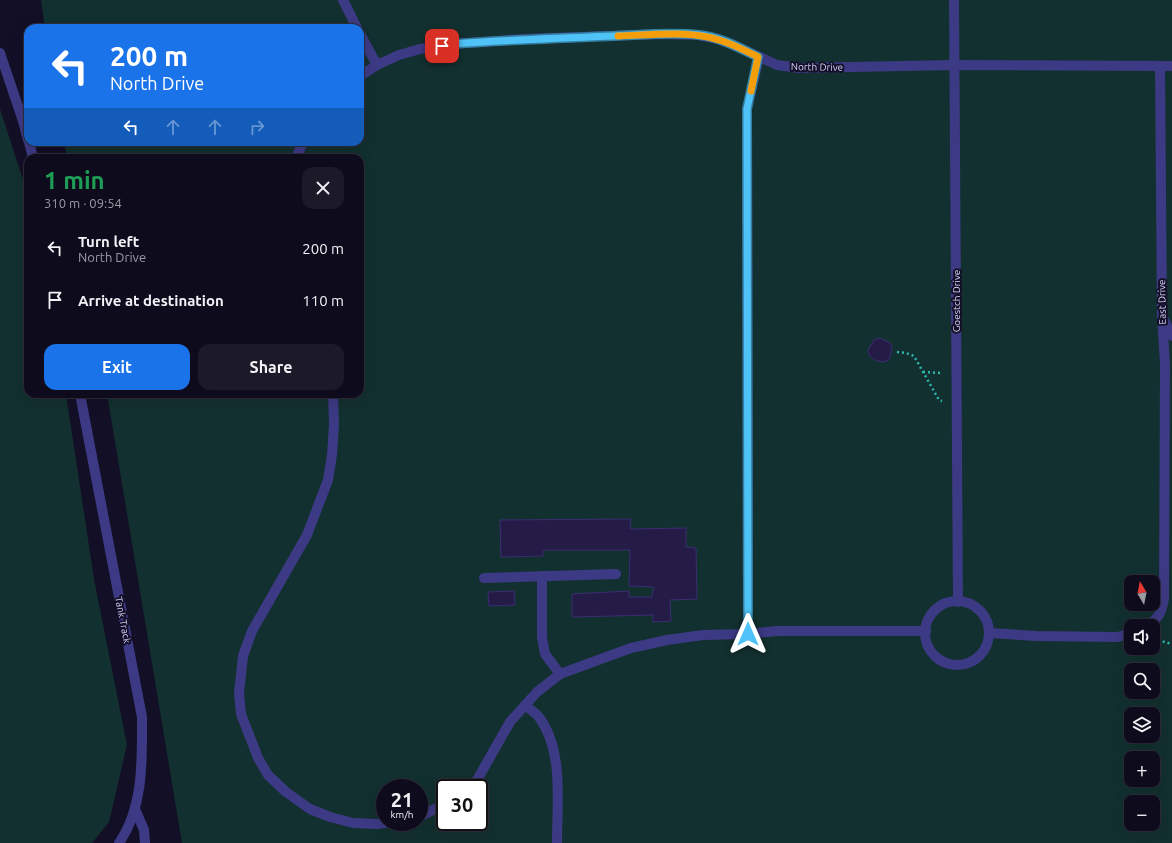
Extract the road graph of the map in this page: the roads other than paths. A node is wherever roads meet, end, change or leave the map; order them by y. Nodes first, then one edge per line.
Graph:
1 (342, 0) edge
2 (954, 0) edge
3 (355, 24) edge
4 (364, 41) edge
5 (0, 53) edge
6 (758, 57) junction
7 (377, 65) junction
8 (954, 65) junction
9 (1160, 66) junction
10 (1172, 66) edge
11 (364, 73) edge
12 (24, 127) edge
13 (1162, 315) junction
14 (1172, 336) edge
15 (81, 398) edge
16 (333, 398) edge
17 (1172, 432) edge
18 (1165, 441) junction
19 (616, 574) dead end
20 (542, 576) junction
21 (484, 578) dead end
22 (958, 602) junction
23 (1155, 619) edge
24 (926, 631) junction
25 (989, 633) junction
26 (748, 634) junction
27 (1124, 635) edge
28 (560, 674) junction
29 (525, 705) junction
30 (478, 779) edge
31 (134, 808) junction
32 (376, 824) edge
33 (118, 843) edge
34 (145, 843) edge
35 (557, 843) edge

1 - 3 street
2 - 8 street, Goestch Drive
4 - 7 street
5 - 12 street
6 - 7 street, North Drive
6 - 8 street, North Drive
6 - 26 street
7 - 11 street, North Drive
8 - 9 street, North Drive
8 - 22 street, Goestch Drive
9 - 10 street, North Drive
9 - 13 street, East Drive
13 - 14 street
13 - 18 street, East Drive
15 - 31 street, Tank Track
16 - 32 street
17 - 18 street
18 - 23 street, East Drive
19 - 20 street
20 - 21 street
20 - 28 street
22 - 24 street
22 - 25 street
24 - 25 street
24 - 26 street
25 - 27 street
26 - 28 street
28 - 29 street
29 - 30 street
29 - 35 street
31 - 33 street, Tank Track
31 - 34 street

